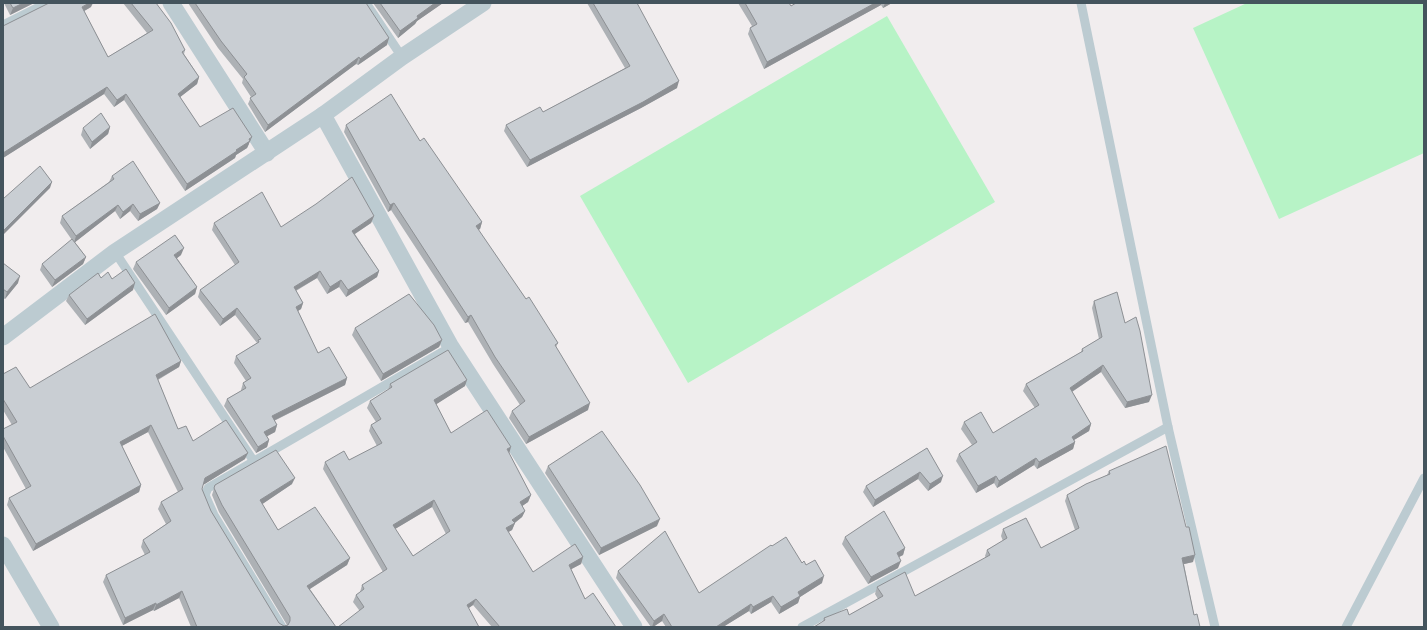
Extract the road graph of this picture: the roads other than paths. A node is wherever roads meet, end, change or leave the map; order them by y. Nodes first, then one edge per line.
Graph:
1 (47, 3) edge
2 (172, 3) edge
3 (366, 3) edge
4 (483, 3) edge
5 (1081, 3) edge
6 (3, 25) edge
7 (402, 57) junction
8 (323, 115) junction
9 (267, 153) junction
10 (115, 252) junction
11 (3, 337) edge
12 (451, 347) junction
13 (1168, 427) junction
14 (253, 460) junction
15 (1424, 478) edge
16 (3, 545) edge
17 (51, 627) edge
18 (282, 627) edge
19 (634, 627) edge
20 (802, 627) edge
21 (1215, 627) edge
22 (1346, 627) edge

1 - 6 lane
2 - 9 street
3 - 7 lane
4 - 7 street
5 - 13 lane
7 - 8 street
8 - 9 street
8 - 12 street
9 - 10 street
10 - 11 street
10 - 14 lane
12 - 14 lane
12 - 19 street
13 - 20 lane
13 - 21 lane
14 - 18 lane
15 - 22 lane
16 - 17 street

